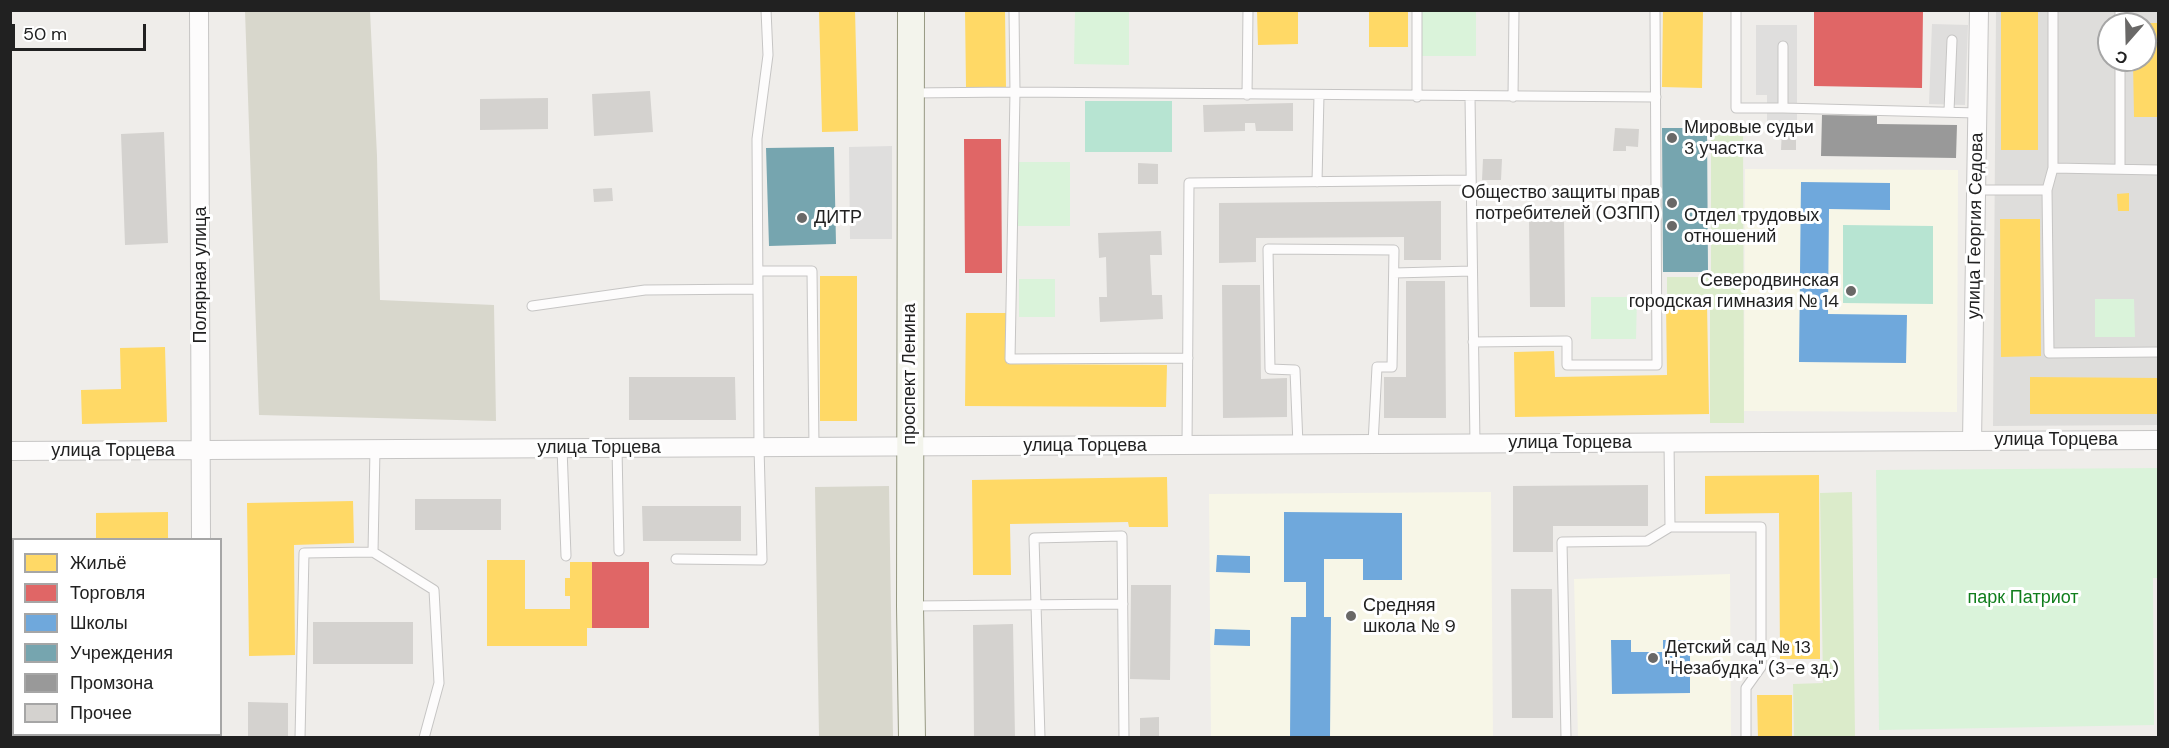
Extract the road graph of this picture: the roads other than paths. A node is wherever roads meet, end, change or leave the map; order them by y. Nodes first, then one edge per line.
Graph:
1 (199, 10) edge
2 (766, 10) edge
3 (911, 10) edge
4 (1014, 10) edge
5 (1248, 10) edge
6 (1417, 10) edge
7 (1514, 10) edge
8 (1655, 10) edge
9 (1736, 10) edge
10 (1979, 10) edge
11 (2053, 10) edge
12 (1952, 40) dead end
13 (1783, 46) dead end
14 (2120, 72) edge
15 (1015, 92) junction
16 (910, 93) junction
17 (1247, 95) junction
18 (1319, 95) junction
19 (1417, 96) junction
20 (1470, 97) junction
21 (1513, 97) junction
22 (1656, 97) junction
23 (1783, 108) junction
24 (1949, 111) junction
25 (1977, 113) junction
26 (2053, 168) junction
27 (2120, 169) junction
28 (2158, 170) edge
29 (1470, 180) junction
30 (1317, 182) junction
31 (1976, 190) junction
32 (2047, 190) junction
33 (758, 270) junction
34 (1472, 271) junction
35 (1394, 273) junction
36 (758, 289) junction
37 (532, 306) dead end
38 (1473, 342) junction
39 (2158, 352) edge
40 (1188, 358) junction
41 (2158, 440) edge
42 (1972, 441) junction
43 (1669, 442) junction
44 (1298, 444) junction
45 (1373, 444) junction
46 (1475, 444) junction
47 (1187, 445) junction
48 (910, 446) junction
49 (759, 447) junction
50 (814, 447) junction
51 (562, 448) junction
52 (617, 448) junction
53 (375, 449) junction
54 (202, 450) junction
55 (10, 451) edge
56 (1670, 527) junction
57 (201, 538) edge
58 (619, 551) dead end
59 (373, 552) junction
60 (566, 556) dead end
61 (676, 559) dead end
62 (1124, 604) junction
63 (910, 606) junction
64 (1036, 606) junction
65 (300, 738) edge
66 (424, 738) edge
67 (912, 738) edge
68 (1040, 738) edge
69 (1125, 738) edge
70 (1566, 738) edge
71 (1746, 738) edge

1 - 54 street, Полярная улица
2 - 33 lane
3 - 16 main road, проспект Ленина
4 - 15 lane
5 - 17 lane
6 - 19 lane
7 - 21 lane
8 - 22 lane
9 - 23 lane
10 - 25 street, улица Георгия Седова
11 - 26 lane
12 - 24 lane
13 - 23 lane
14 - 27 lane
15 - 16 lane
15 - 17 lane
15 - 40 lane
16 - 48 main road, проспект Ленина
17 - 18 lane
18 - 19 lane
18 - 30 lane
19 - 20 lane
20 - 21 lane
20 - 29 lane
21 - 22 lane
22 - 38 lane
23 - 24 lane
24 - 25 lane
25 - 31 street, улица Георгия Седова
26 - 27 lane
26 - 32 lane
27 - 28 lane
29 - 30 lane
29 - 34 lane
30 - 40 lane
31 - 32 lane
31 - 42 street, улица Георгия Седова
32 - 39 lane
33 - 36 lane
33 - 50 lane
34 - 35 lane
34 - 38 lane
35 - 44 lane
35 - 45 lane
36 - 37 lane
36 - 49 lane
38 - 46 lane
40 - 47 lane
41 - 42 street, улица Торцева
42 - 43 street, улица Торцева
43 - 46 street, улица Торцева
43 - 56 lane
44 - 45 street, улица Торцева
44 - 47 street, улица Торцева
45 - 46 street, улица Торцева
47 - 48 street, улица Торцева
48 - 50 street, улица Торцева
48 - 63 main road, проспект Ленина
49 - 50 street, улица Торцева
49 - 52 street, улица Торцева
49 - 61 lane
51 - 52 street, улица Торцева
51 - 53 street, улица Торцева
51 - 60 lane
52 - 58 lane
53 - 54 street, улица Торцева
53 - 59 lane
54 - 55 street, улица Торцева
54 - 57 street, Полярная улица
56 - 70 lane
56 - 71 lane
59 - 65 lane
59 - 66 lane
62 - 64 lane
62 - 64 lane
62 - 69 lane
63 - 64 lane
63 - 67 main road, проспект Ленина
64 - 68 lane

